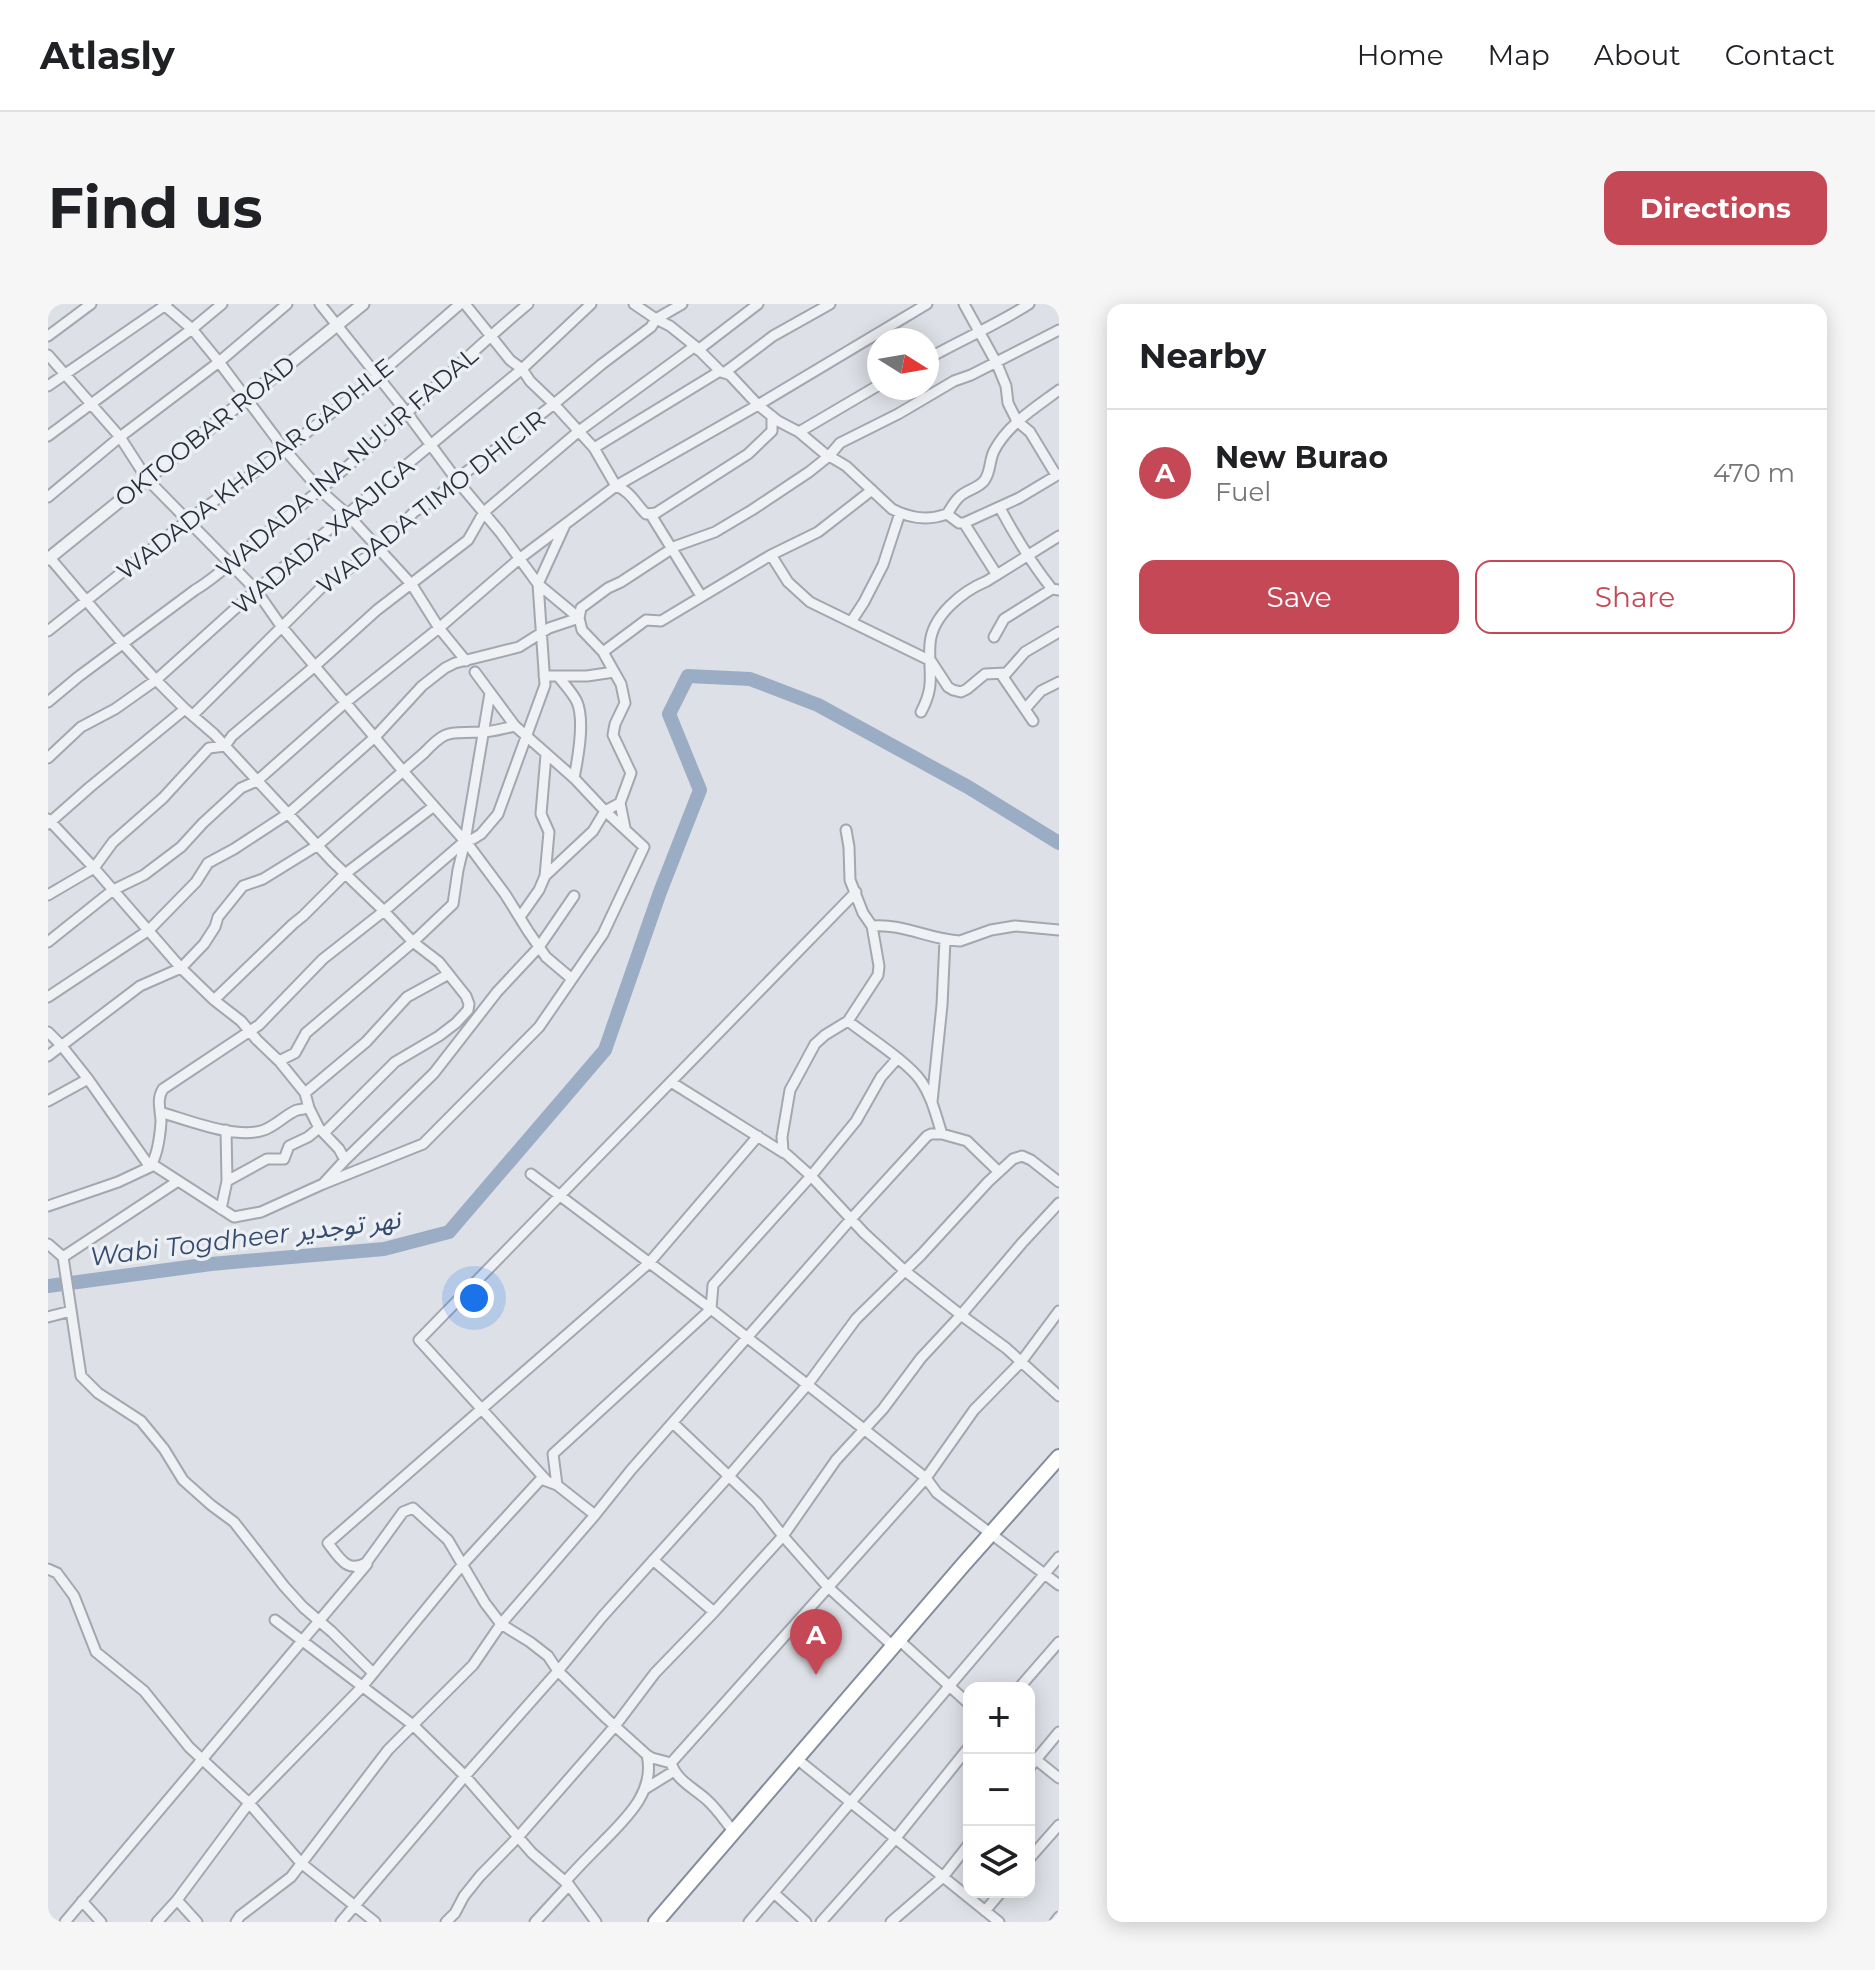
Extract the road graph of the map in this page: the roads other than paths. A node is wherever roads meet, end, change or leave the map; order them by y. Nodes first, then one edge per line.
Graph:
1 (91, 304) edge
2 (222, 304) edge
3 (287, 304) edge
4 (320, 304) edge
5 (363, 304) edge
6 (462, 304) edge
7 (528, 304) edge
8 (591, 304) edge
9 (634, 304) edge
10 (682, 304) edge
11 (758, 304) edge
12 (830, 304) edge
13 (927, 304) edge
14 (964, 304) edge
15 (1029, 304) edge
16 (165, 305) edge
17 (656, 319) junction
18 (336, 324) junction
19 (192, 329) junction
20 (1059, 330) edge
21 (978, 331) junction
22 (490, 335) junction
23 (48, 336) edge
24 (696, 348) junction
25 (939, 352) edge
26 (48, 355) edge
27 (219, 362) junction
28 (996, 362) junction
29 (522, 369) junction
30 (722, 372) junction
31 (64, 374) junction
32 (377, 376) junction
33 (48, 386) edge
34 (1059, 390) edge
35 (867, 392) edge
36 (246, 398) junction
37 (90, 404) junction
38 (554, 404) junction
39 (758, 405) junction
40 (407, 413) junction
41 (772, 416) junction
42 (1017, 421) junction
43 (579, 431) junction
44 (799, 432) junction
45 (48, 436) edge
46 (120, 437) junction
47 (430, 445) junction
48 (594, 448) junction
49 (285, 450) junction
50 (829, 455) junction
51 (1058, 474) edge
52 (147, 479) junction
53 (456, 480) junction
54 (616, 486) junction
55 (320, 490) junction
56 (872, 490) junction
57 (48, 497) edge
58 (1000, 508) junction
59 (484, 512) junction
60 (900, 513) junction
61 (947, 514) junction
62 (348, 515) junction
63 (651, 515) junction
64 (188, 520) junction
65 (567, 521) junction
66 (964, 523) junction
67 (1059, 536) edge
68 (379, 549) junction
69 (672, 549) junction
70 (771, 555) junction
71 (1028, 555) junction
72 (49, 558) edge
73 (519, 559) junction
74 (228, 563) junction
75 (997, 575) junction
76 (538, 584) junction
77 (412, 585) junction
78 (1056, 589) edge
79 (256, 590) junction
80 (701, 596) junction
81 (86, 601) junction
82 (579, 618) junction
83 (851, 622) junction
84 (281, 626) junction
85 (439, 628) junction
86 (48, 631) edge
87 (1059, 632) edge
88 (540, 633) junction
89 (994, 637) dead end
90 (123, 644) junction
91 (603, 652) junction
92 (466, 661) junction
93 (931, 661) junction
94 (315, 666) junction
95 (475, 672) dead end
96 (614, 672) junction
97 (1006, 673) junction
98 (544, 676) junction
99 (558, 676) junction
100 (156, 680) junction
101 (1059, 682) edge
102 (490, 693) junction
103 (48, 702) edge
104 (345, 703) junction
105 (1025, 709) junction
106 (189, 712) junction
107 (921, 712) dead end
108 (1033, 721) dead end
109 (515, 726) junction
110 (484, 732) junction
111 (375, 737) junction
112 (526, 737) junction
113 (225, 746) junction
114 (546, 755) junction
115 (48, 758) edge
116 (403, 771) junction
117 (574, 778) junction
118 (257, 781) junction
119 (620, 803) junction
120 (434, 806) junction
121 (605, 811) junction
122 (289, 813) junction
123 (49, 822) edge
124 (625, 829) junction
125 (846, 830) dead end
126 (465, 841) junction
127 (318, 845) junction
128 (94, 868) junction
129 (345, 874) junction
130 (545, 876) junction
131 (113, 890) junction
132 (856, 892) junction
133 (48, 895) edge
134 (574, 896) dead end
135 (384, 911) junction
136 (520, 917) junction
137 (872, 926) junction
138 (149, 930) junction
139 (1059, 930) edge
140 (945, 940) junction
141 (48, 942) edge
142 (413, 942) junction
143 (539, 947) junction
144 (181, 968) junction
145 (447, 975) junction
146 (572, 979) junction
147 (48, 997) edge
148 (214, 1000) junction
149 (848, 1021) junction
150 (250, 1030) junction
151 (48, 1032) edge
152 (61, 1045) junction
153 (48, 1056) edge
154 (897, 1059) junction
155 (279, 1061) junction
156 (88, 1079) junction
157 (671, 1082) junction
158 (305, 1093) junction
159 (48, 1101) edge
160 (932, 1102) junction
161 (309, 1108) junction
162 (160, 1112) junction
163 (226, 1130) junction
164 (322, 1130) junction
165 (942, 1134) junction
166 (758, 1136) junction
167 (784, 1153) junction
168 (345, 1160) junction
169 (151, 1166) junction
170 (999, 1172) junction
171 (531, 1174) dead end
172 (811, 1176) junction
173 (178, 1181) junction
174 (227, 1181) junction
175 (1059, 1182) edge
176 (323, 1184) junction
177 (560, 1196) junction
178 (1059, 1203) edge
179 (48, 1206) edge
180 (221, 1209) junction
181 (851, 1219) junction
182 (48, 1244) edge
183 (63, 1257) junction
184 (649, 1263) junction
185 (905, 1271) junction
186 (711, 1309) junction
187 (71, 1311) junction
188 (1059, 1311) edge
189 (961, 1315) junction
190 (48, 1317) edge
191 (747, 1338) junction
192 (1021, 1362) junction
193 (808, 1384) junction
194 (1059, 1396) edge
195 (482, 1409) junction
196 (673, 1423) junction
197 (864, 1429) junction
198 (1059, 1457) edge
199 (729, 1476) junction
200 (926, 1478) junction
201 (546, 1480) junction
202 (557, 1485) junction
203 (413, 1508) junction
204 (595, 1515) junction
205 (991, 1534) junction
206 (783, 1536) junction
207 (1059, 1557) edge
208 (653, 1560) junction
209 (463, 1564) junction
210 (48, 1569) edge
211 (1045, 1574) junction
212 (1059, 1585) edge
213 (828, 1587) junction
214 (714, 1612) junction
215 (275, 1620) dead end
216 (319, 1620) junction
217 (501, 1624) junction
218 (302, 1641) junction
219 (1059, 1642) edge
220 (897, 1643) junction
221 (558, 1671) junction
222 (373, 1673) junction
223 (1024, 1682) edge
224 (949, 1686) junction
225 (362, 1687) junction
226 (963, 1699) edge
227 (413, 1725) junction
228 (615, 1726) junction
229 (1059, 1732) edge
230 (963, 1754) edge
231 (1034, 1754) edge
232 (647, 1755) junction
233 (1035, 1758) edge
234 (202, 1759) junction
235 (797, 1759) junction
236 (672, 1767) junction
237 (465, 1776) junction
238 (1059, 1778) edge
239 (645, 1789) junction
240 (249, 1803) junction
241 (851, 1803) junction
242 (1059, 1825) edge
243 (733, 1831) junction
244 (519, 1836) junction
245 (895, 1839) junction
246 (963, 1852) edge
247 (1035, 1852) edge
248 (301, 1863) junction
249 (943, 1877) junction
250 (567, 1884) junction
251 (774, 1893) junction
252 (998, 1898) edge
253 (177, 1900) junction
254 (82, 1901) junction
255 (356, 1905) junction
256 (990, 1918) edge
257 (65, 1922) edge
258 (101, 1922) edge
259 (157, 1922) edge
260 (197, 1922) edge
261 (236, 1922) edge
262 (341, 1922) edge
263 (375, 1922) edge
264 (446, 1922) edge
265 (535, 1922) edge
266 (596, 1922) edge
267 (656, 1922) edge
268 (749, 1922) edge
269 (806, 1922) edge
270 (821, 1922) edge
271 (891, 1922) edge

1 - 23 street
2 - 19 street
3 - 27 street
4 - 18 street
5 - 18 street, OKTOOBAR ROAD
6 - 22 street
6 - 32 street, WADADA KHADAR GADHLE
7 - 22 street, WADADA INA NUUR FADAL
8 - 29 street, WADADA XAAJIGA
9 - 17 street
10 - 17 street, WADADA TIMO DHICIR
11 - 24 street
12 - 30 street
13 - 39 street
14 - 21 street
15 - 21 street
16 - 19 street
16 - 31 street
17 - 24 street
17 - 38 street, WADADA TIMO DHICIR
18 - 32 street
18 - 36 street, OKTOOBAR ROAD
19 - 27 street
19 - 37 street
20 - 28 street
21 - 25 street
21 - 28 street
22 - 29 street
22 - 40 street, WADADA INA NUUR FADAL
24 - 30 street
24 - 43 street
26 - 31 street
27 - 36 street
27 - 46 street
28 - 42 street
28 - 50 street
29 - 38 street
29 - 47 street, WADADA XAAJIGA
30 - 39 street
30 - 48 street
31 - 33 street
31 - 37 street
32 - 40 street
32 - 49 street, WADADA KHADAR GADHLE
34 - 42 street
35 - 44 street
36 - 49 street
36 - 52 street, OKTOOBAR ROAD
37 - 45 street
37 - 46 street
38 - 43 street
38 - 53 street, WADADA TIMO DHICIR
39 - 41 street
39 - 54 street
40 - 47 street
40 - 55 street, WADADA INA NUUR FADAL
41 - 44 street
41 - 63 street
42 - 51 street
42 - 61 street
43 - 48 street
43 - 59 street
44 - 50 street
46 - 52 street
46 - 57 street
47 - 53 street
47 - 62 street, WADADA XAAJIGA
48 - 54 street
49 - 55 street
49 - 64 street, WADADA KHADAR GADHLE
50 - 56 street
50 - 69 street
51 - 58 street
52 - 64 street
52 - 72 street, OKTOOBAR ROAD
53 - 59 street
53 - 68 street, WADADA TIMO DHICIR
54 - 63 street
54 - 65 street
55 - 62 street
55 - 74 street, WADADA INA NUUR FADAL
56 - 60 street
56 - 70 street
58 - 66 street
58 - 71 street
59 - 73 street
59 - 77 street
60 - 61 street
60 - 83 street
61 - 66 street
62 - 68 street
62 - 79 street, WADADA XAAJIGA
63 - 69 street
64 - 74 street
64 - 81 street, WADADA KHADAR GADHLE
65 - 73 street
65 - 76 street
66 - 75 street
67 - 71 street
68 - 77 street
68 - 84 street, WADADA TIMO DHICIR
69 - 80 street
69 - 82 street
70 - 80 street
70 - 83 street
71 - 75 street
71 - 78 street
72 - 81 street
73 - 76 street
73 - 85 street
74 - 79 street
74 - 90 street, WADADA INA NUUR FADAL
75 - 93 street
76 - 82 street
76 - 88 street
77 - 85 street
77 - 94 street
78 - 89 street
79 - 84 street
79 - 100 street, WADADA XAAJIGA
80 - 91 street
81 - 86 street, WADADA KHADAR GADHLE
81 - 90 street
82 - 88 street
82 - 91 street
83 - 93 street
84 - 94 street
84 - 106 street, WADADA TIMO DHICIR
85 - 92 street
85 - 104 street
87 - 97 street
88 - 92 street
88 - 98 street
90 - 100 street
90 - 103 street, WADADA INA NUUR FADAL
91 - 96 street
92 - 111 street
93 - 97 street
93 - 107 street
94 - 104 street
94 - 113 street
95 - 102 street
96 - 99 street
96 - 119 street
97 - 105 street
98 - 99 street
98 - 112 street
99 - 117 street
100 - 106 street
100 - 115 street, WADADA XAAJIGA
101 - 105 street
102 - 109 street
102 - 110 street
104 - 111 street
104 - 118 street
105 - 108 street
106 - 113 street
106 - 123 street, WADADA TIMO DHICIR
109 - 110 street
109 - 112 street
110 - 116 street
110 - 126 street
111 - 116 street
111 - 122 street
112 - 114 street
112 - 126 street
113 - 118 street
113 - 128 street
114 - 117 street
114 - 130 street
116 - 120 street
116 - 127 street
117 - 121 street
118 - 122 street
118 - 131 street
119 - 121 street
119 - 124 street
120 - 126 street
120 - 129 street
121 - 124 street
121 - 130 street
122 - 127 street
122 - 138 street
123 - 128 street
124 - 146 street
125 - 132 street
126 - 135 street
126 - 136 street
126 - 142 street
127 - 129 street
127 - 144 street
128 - 131 street
128 - 133 street
129 - 135 street
129 - 148 street
130 - 136 street
131 - 138 street
131 - 141 street
132 - 137 street
132 - 157 street
134 - 143 street
135 - 142 street
135 - 150 street
136 - 143 street
137 - 140 street
137 - 149 street
138 - 144 street
138 - 147 street
139 - 140 street
140 - 160 street
142 - 145 street
142 - 155 street
143 - 146 street
143 - 168 street
144 - 148 street
144 - 152 street
145 - 158 street
145 - 164 street
146 - 176 street
148 - 150 street
149 - 154 street
149 - 167 street
150 - 155 street
150 - 162 street
151 - 152 street
152 - 153 street
152 - 156 street
154 - 160 street
154 - 172 street
155 - 158 street
156 - 159 street
156 - 169 street
157 - 166 street
157 - 177 street
158 - 161 street
160 - 165 street
161 - 163 street
161 - 164 street
162 - 163 street
162 - 169 street
163 - 174 street
164 - 168 street
164 - 174 street
165 - 170 street
165 - 181 street
166 - 167 street
166 - 184 street
167 - 172 street
168 - 176 street
169 - 173 street
169 - 179 street
170 - 175 street
170 - 185 street
171 - 177 street
172 - 181 street
172 - 186 street
173 - 180 street
173 - 183 street
174 - 180 street
176 - 180 street
177 - 184 street
177 - 195 street
178 - 189 street
181 - 185 street
181 - 191 street
182 - 183 street
183 - 187 street
184 - 186 street
184 - 195 street
185 - 189 street
185 - 193 street
186 - 191 street
186 - 202 street
187 - 190 street
187 - 216 street
188 - 192 street
189 - 192 street
189 - 197 street
191 - 193 street
191 - 196 street
192 - 194 street
192 - 200 street
193 - 197 street
193 - 199 street
195 - 201 street
195 - 203 street
196 - 199 street
196 - 204 street
197 - 200 street
197 - 206 street
198 - 205 highway
199 - 206 street
199 - 208 street
200 - 205 street
200 - 213 street
201 - 202 street
201 - 209 street
202 - 204 street
203 - 209 street
203 - 216 street
204 - 217 street
205 - 211 street
205 - 220 highway
206 - 213 street
206 - 214 street
207 - 211 street
208 - 214 street
208 - 221 street
209 - 217 street
209 - 222 street
210 - 234 street
211 - 212 street
211 - 224 street
213 - 220 street
213 - 236 street
214 - 228 street
215 - 218 street
216 - 218 street
216 - 222 street
217 - 221 street
217 - 227 street
218 - 225 street
218 - 234 street
219 - 223 street
220 - 224 street
220 - 235 highway
221 - 228 street
221 - 237 street
222 - 225 street
224 - 226 street
224 - 241 street
225 - 227 street
225 - 240 street
227 - 237 street
227 - 248 street
228 - 232 street
228 - 244 street
229 - 231 street
230 - 245 street
232 - 236 street
232 - 239 street
233 - 238 street
234 - 240 street
234 - 254 street
235 - 241 street
235 - 243 highway
236 - 239 street
236 - 243 street
237 - 244 street
237 - 255 street
239 - 250 street
240 - 248 street
240 - 253 street
241 - 245 street
241 - 251 street
242 - 247 street
243 - 267 highway
244 - 250 street
244 - 264 street
245 - 249 street
245 - 270 street
246 - 249 street
248 - 255 street
248 - 261 street
249 - 256 street
249 - 271 street
250 - 265 street
250 - 266 street
251 - 268 street
251 - 269 street
252 - 256 street
253 - 259 street
253 - 260 street
254 - 257 street
254 - 258 street
255 - 262 street
255 - 263 street

